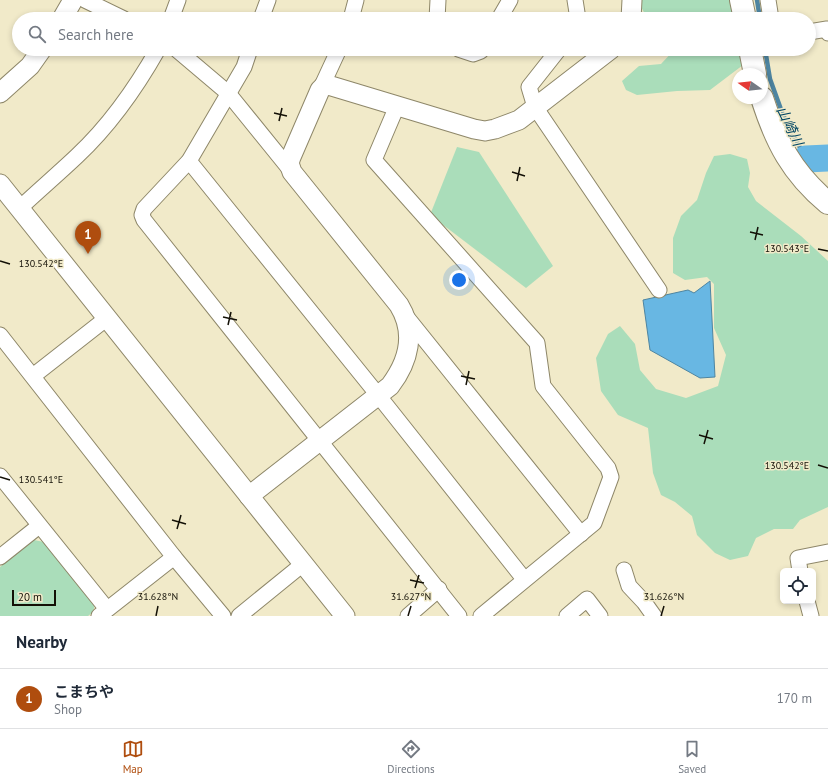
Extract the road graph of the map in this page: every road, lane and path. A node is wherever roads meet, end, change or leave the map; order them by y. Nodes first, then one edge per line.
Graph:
1 (74, 0) edge
2 (85, 0) edge
3 (178, 0) edge
4 (268, 0) edge
5 (356, 0) edge
6 (438, 0) edge
7 (510, 0) edge
8 (575, 0) edge
9 (632, 0) edge
10 (741, 0) edge
11 (768, 0) edge
12 (66, 12) edge
13 (110, 12) edge
14 (174, 12) edge
15 (264, 12) edge
16 (355, 12) edge
17 (437, 12) edge
18 (503, 12) edge
19 (577, 12) edge
20 (631, 12) edge
21 (744, 12) edge
22 (770, 12) edge
23 (816, 31) edge
24 (828, 33) edge
25 (37, 56) edge
26 (153, 56) edge
27 (184, 56) edge
28 (248, 56) edge
29 (336, 56) edge
30 (553, 56) edge
31 (602, 56) edge
32 (751, 56) edge
33 (754, 68) edge
34 (320, 90) junction
35 (0, 93) edge
36 (228, 93) junction
37 (764, 104) edge
38 (397, 106) junction
39 (535, 107) junction
40 (189, 161) junction
41 (292, 172) junction
42 (0, 184) edge
43 (828, 203) edge
44 (20, 208) junction
45 (659, 290) dead end
46 (405, 315) junction
47 (107, 318) junction
48 (0, 335) edge
49 (33, 376) junction
50 (378, 395) junction
51 (320, 440) junction
52 (0, 476) edge
53 (248, 496) junction
54 (39, 526) junction
55 (581, 534) junction
56 (828, 552) edge
57 (0, 557) edge
58 (174, 557) junction
59 (304, 564) junction
60 (800, 568) edge
61 (624, 570) dead end
62 (524, 579) junction
63 (439, 590) junction
64 (808, 604) edge
65 (103, 613) edge
66 (223, 616) edge
67 (239, 616) edge
68 (345, 616) edge
69 (408, 616) edge
70 (460, 616) edge
71 (481, 616) edge
72 (567, 616) edge
73 (600, 616) edge
74 (654, 616) edge
75 (811, 616) edge

1 - 12 street
2 - 13 street
3 - 14 street
4 - 15 street
5 - 16 street
6 - 17 street
7 - 18 street
8 - 19 street
9 - 20 street
10 - 21 main road
11 - 22 street
23 - 24 street
25 - 35 street
26 - 44 street
27 - 36 street
28 - 36 street
29 - 34 street
30 - 39 street
31 - 39 street
32 - 33 main road
34 - 38 street
34 - 41 street
36 - 40 street
36 - 41 street
37 - 43 main road
38 - 39 street
38 - 55 street
39 - 45 street
40 - 50 street
40 - 51 street
41 - 46 street
42 - 44 street
44 - 47 street
46 - 50 street
46 - 55 street
47 - 49 street
47 - 53 street
48 - 49 street
49 - 58 street
50 - 51 street
50 - 62 street
51 - 53 street
51 - 63 street
52 - 54 street
53 - 59 street
54 - 57 street
54 - 65 street
55 - 62 street
56 - 60 street
58 - 65 street
58 - 66 street
59 - 67 street
59 - 68 street
61 - 74 street
62 - 71 street
63 - 69 street
63 - 70 street
64 - 75 street
72 - 73 street

